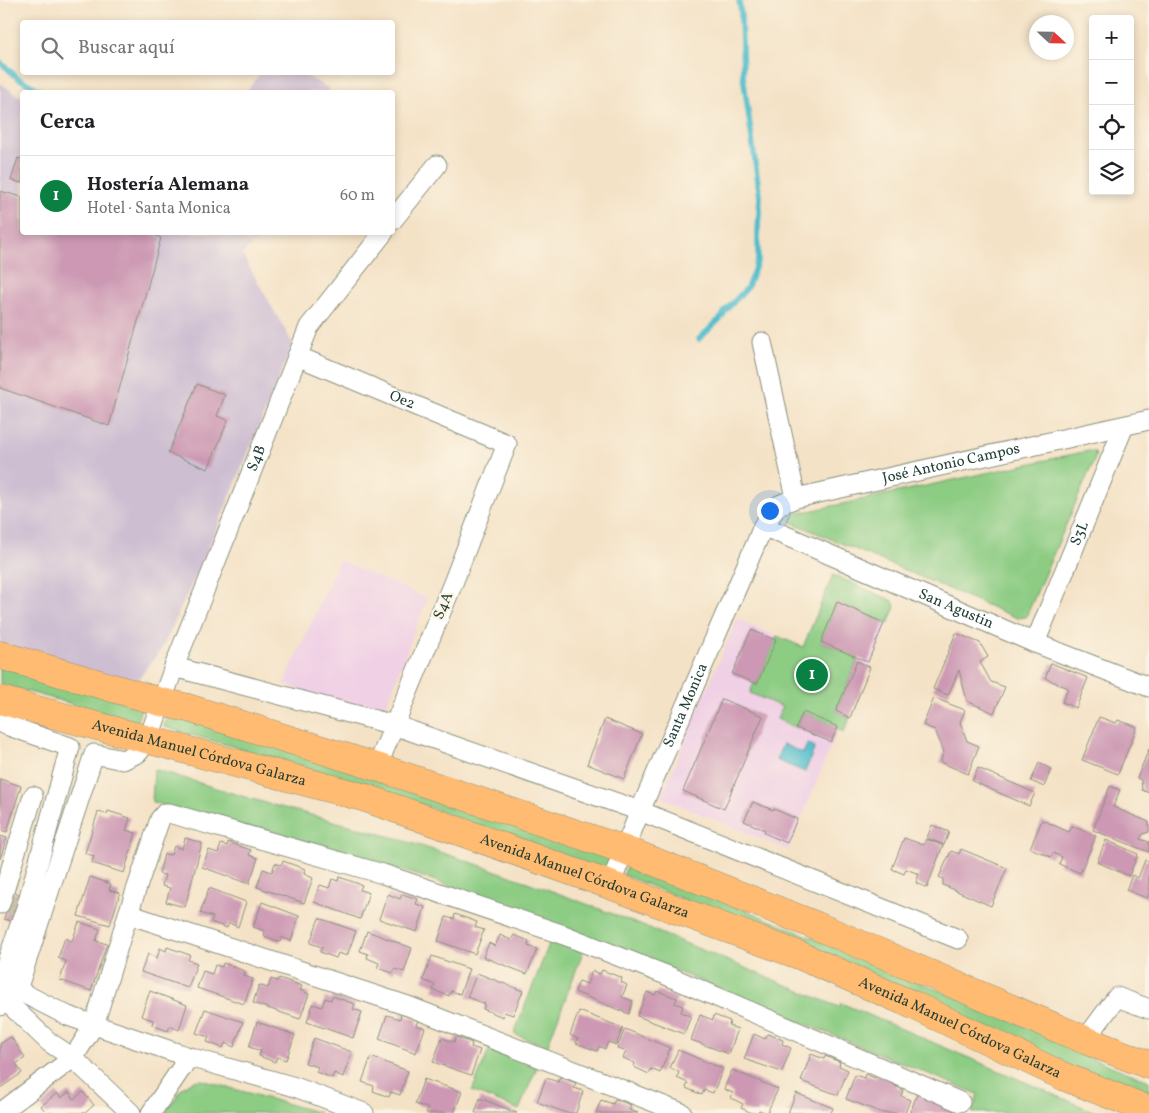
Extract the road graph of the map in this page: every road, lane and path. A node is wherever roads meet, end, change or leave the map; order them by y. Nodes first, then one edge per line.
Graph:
1 (437, 165) dead end
2 (395, 218) edge
3 (382, 235) edge
4 (762, 342) dead end
5 (297, 356) junction
6 (1149, 420) edge
7 (1124, 426) junction
8 (507, 444) joint
9 (796, 498) junction
10 (764, 526) junction
11 (1035, 643) junction
12 (0, 655) edge
13 (174, 666) junction
14 (1149, 687) edge
15 (0, 700) edge
16 (161, 702) junction
17 (0, 723) edge
18 (394, 725) junction
19 (148, 740) junction
20 (70, 747) junction
21 (94, 754) junction
22 (377, 767) junction
23 (33, 796) dead end
24 (640, 811) junction
25 (624, 850) junction
26 (610, 885) junction
27 (9, 904) edge
28 (128, 914) junction
29 (958, 939) dead end
30 (1, 979) edge
31 (6, 999) edge
32 (1149, 1009) edge
33 (94, 1025) junction
34 (1085, 1040) junction
35 (189, 1057) junction
36 (73, 1058) junction
37 (1149, 1065) edge
38 (960, 1102) dead end
39 (1149, 1110) edge
40 (0, 1113) edge
41 (130, 1113) edge
42 (151, 1113) edge
43 (364, 1113) edge
44 (682, 1113) edge

1 - 2 street
3 - 5 street, S4B
4 - 9 street
5 - 8 street, Oe2
5 - 13 street, S4B
6 - 7 street, José Antonio Campos
7 - 9 street, José Antonio Campos
7 - 11 street, S3L
8 - 18 street, S4A
9 - 10 street, José Antonio Campos
10 - 11 street, San Agustin
10 - 24 street, Santa Monica
11 - 14 street, San Agustin
12 - 16 main road
13 - 16 street, S4B
13 - 18 street
15 - 19 main road, Avenida Manuel Córdova Galarza
16 - 19 street, S4B
16 - 22 main road
17 - 20 street
18 - 22 street, S4A
18 - 24 street
19 - 21 street
19 - 26 main road, Avenida Manuel Córdova Galarza
20 - 21 street
20 - 27 street
21 - 31 street
22 - 25 main road
23 - 27 street
24 - 25 street, Santa Monica
24 - 29 street
25 - 26 street, Santa Monica
25 - 34 main road
26 - 39 main road, Avenida Manuel Córdova Galarza
27 - 30 street
28 - 33 street
28 - 38 street
28 - 44 street
30 - 31 street
31 - 33 street
31 - 36 street
32 - 34 street
33 - 35 street
33 - 36 street
34 - 37 main road
35 - 42 street
35 - 43 street
36 - 40 street
36 - 41 street

